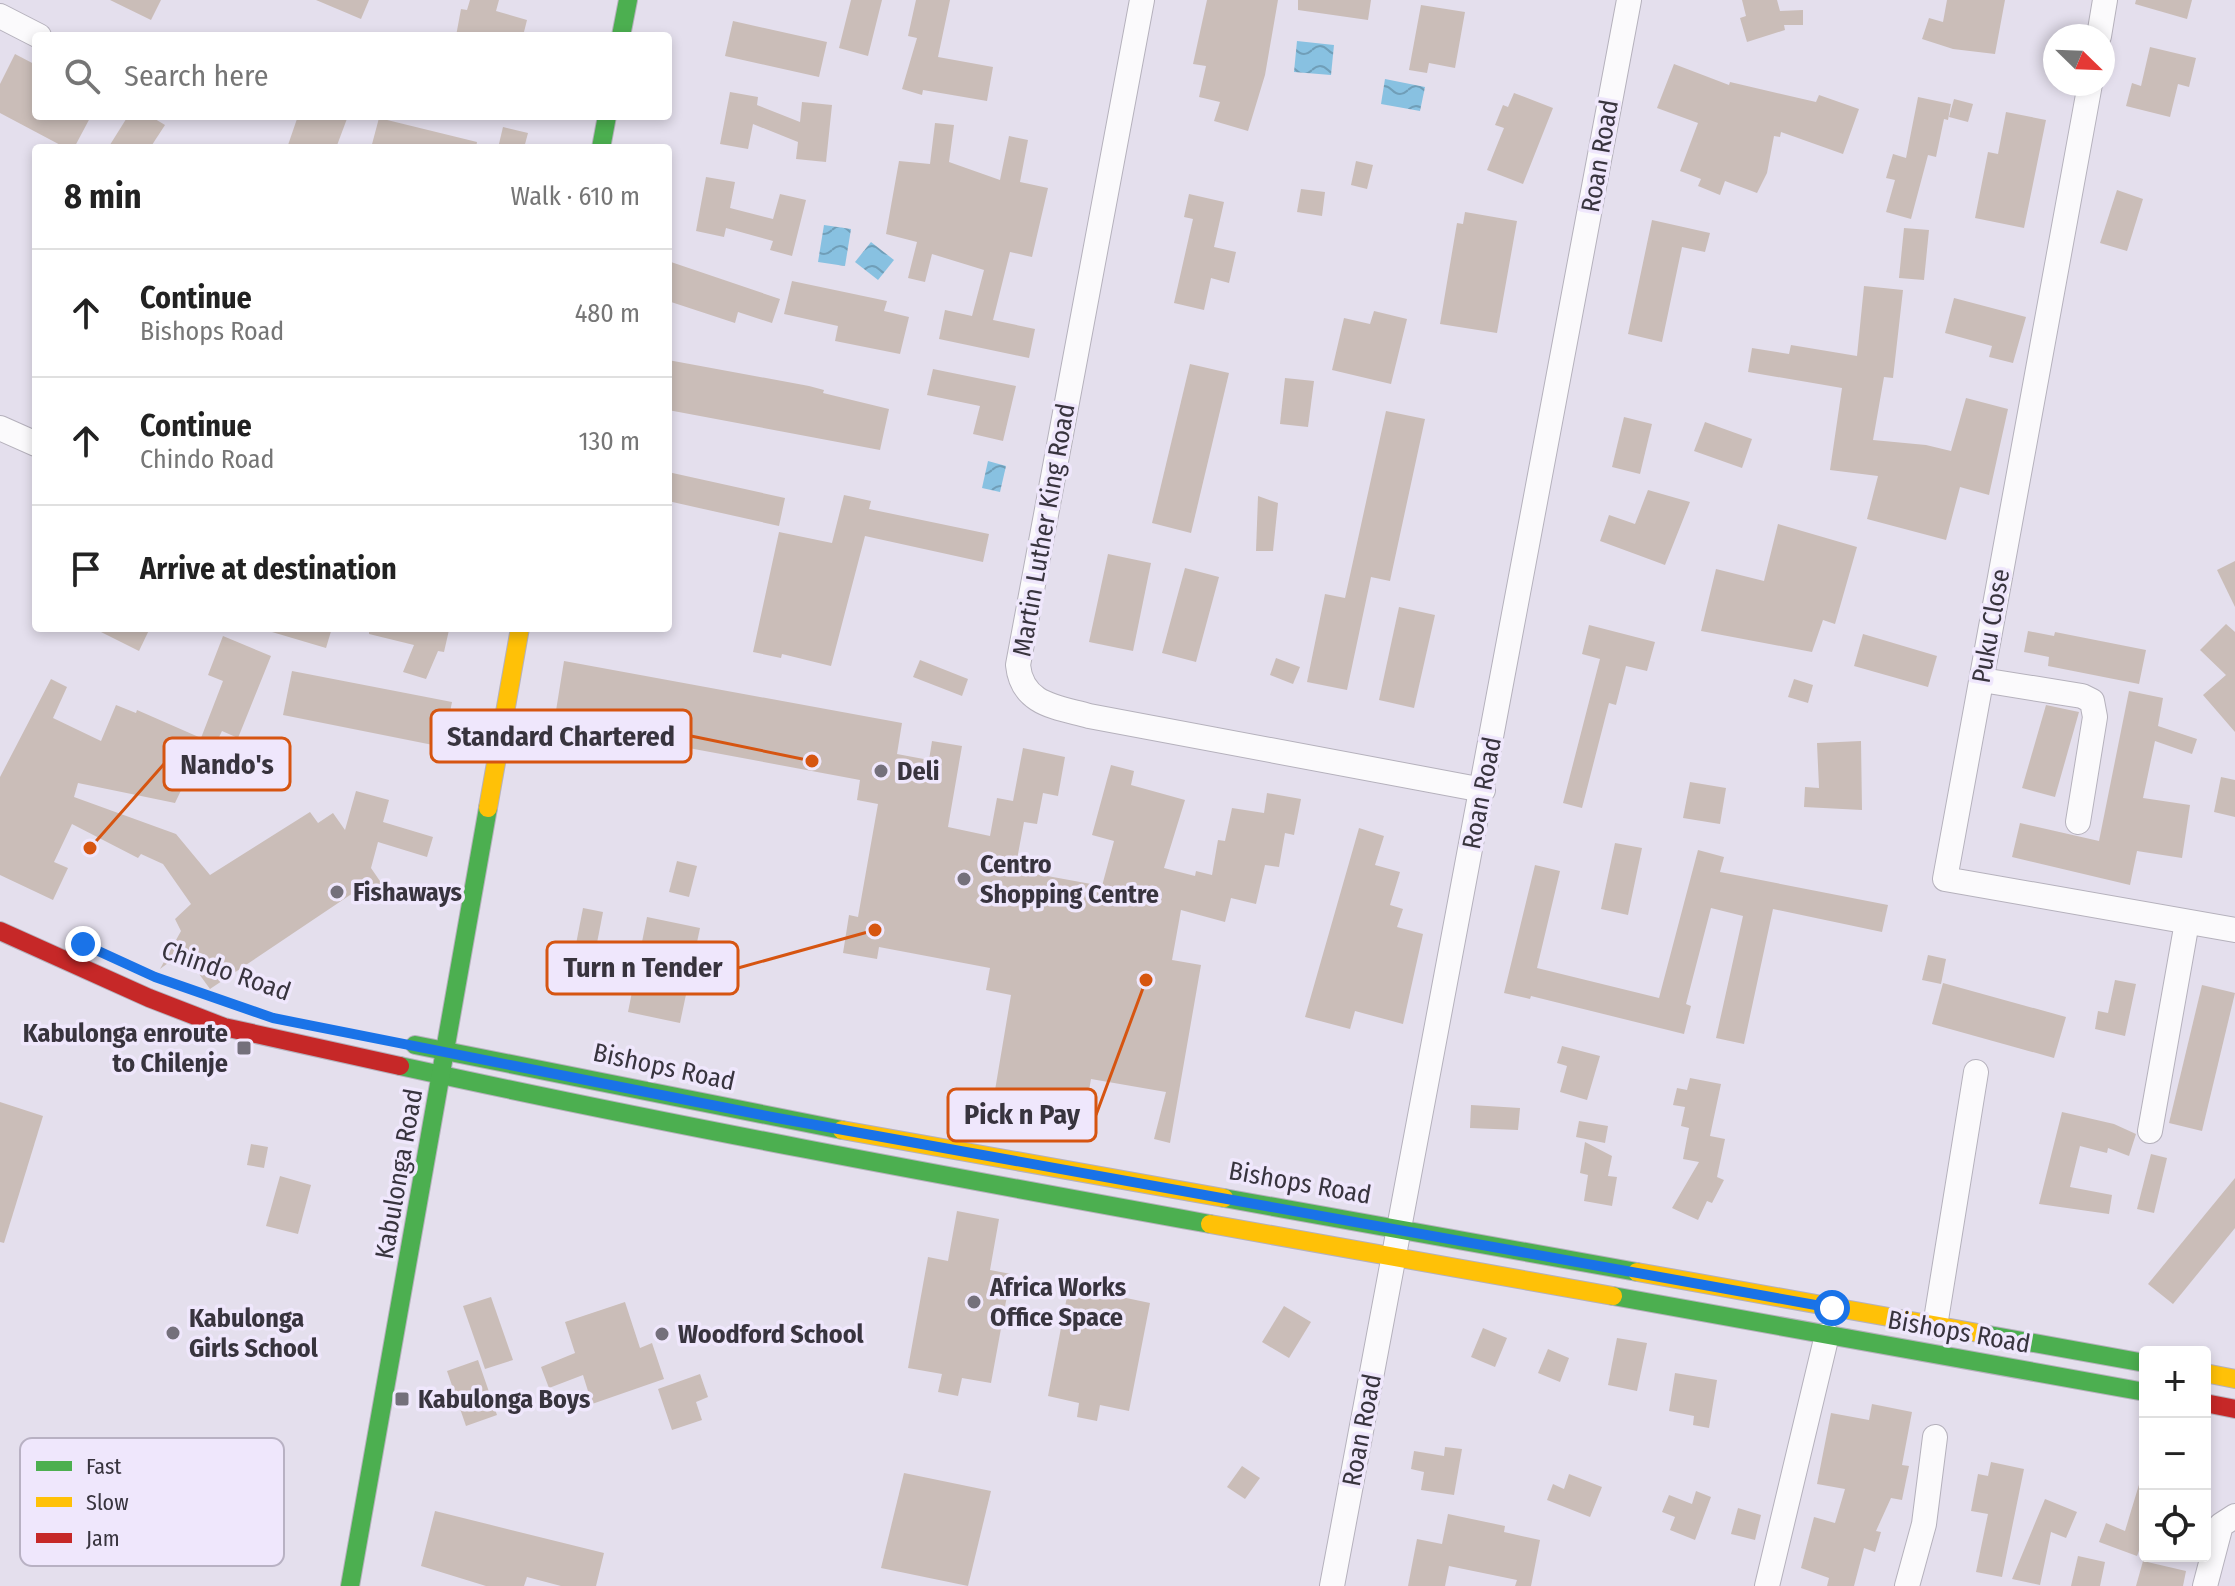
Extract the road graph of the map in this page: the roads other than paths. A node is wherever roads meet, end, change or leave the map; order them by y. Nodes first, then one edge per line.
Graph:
1 (628, 0) edge
2 (1142, 0) edge
3 (1629, 0) edge
4 (2105, 0) edge
5 (0, 16) edge
6 (2101, 24) edge
7 (32, 32) edge
8 (622, 32) edge
9 (2088, 96) edge
10 (606, 120) edge
11 (602, 144) edge
12 (0, 428) edge
13 (32, 442) edge
14 (519, 632) edge
15 (1982, 680) junction
16 (1483, 790) junction
17 (2078, 822) dead end
18 (2187, 922) junction
19 (2235, 930) edge
20 (0, 931) edge
21 (389, 1040) dead end
22 (447, 1051) junction
23 (1976, 1072) dead end
24 (443, 1074) junction
25 (2150, 1131) dead end
26 (1402, 1228) junction
27 (1396, 1255) junction
28 (1935, 1326) junction
29 (1827, 1335) junction
30 (2139, 1362) edge
31 (2211, 1374) edge
32 (2235, 1379) edge
33 (2139, 1391) edge
34 (2211, 1404) edge
35 (2235, 1409) edge
36 (1935, 1437) dead end
37 (2235, 1516) edge
38 (350, 1586) edge
39 (1332, 1586) edge
40 (1767, 1586) edge
41 (1907, 1586) edge
42 (2205, 1586) edge

1 - 8 main road
2 - 16 street, Martin Luther King Road
3 - 16 street, Roan Road
4 - 6 street
5 - 7 street
9 - 15 street, Puku Close
10 - 11 main road
12 - 13 street
14 - 22 main road, Kabulonga Road
15 - 17 street
15 - 18 street, Puku Close
16 - 26 street, Roan Road
18 - 19 street, Puku Close
18 - 25 street
20 - 24 main road, Chindo Road
21 - 22 main road
22 - 24 main road, Kabulonga Road
22 - 26 main road, Bishops Road
23 - 28 street
24 - 27 main road, Bishops Road
24 - 38 main road, Kabulonga Road
26 - 27 street, Roan Road
26 - 28 main road, Bishops Road
27 - 29 main road, Bishops Road
27 - 39 street, Roan Road
28 - 30 main road, Bishops Road
29 - 33 main road, Bishops Road
29 - 40 street
31 - 32 main road
34 - 35 main road
36 - 41 street
37 - 42 street

